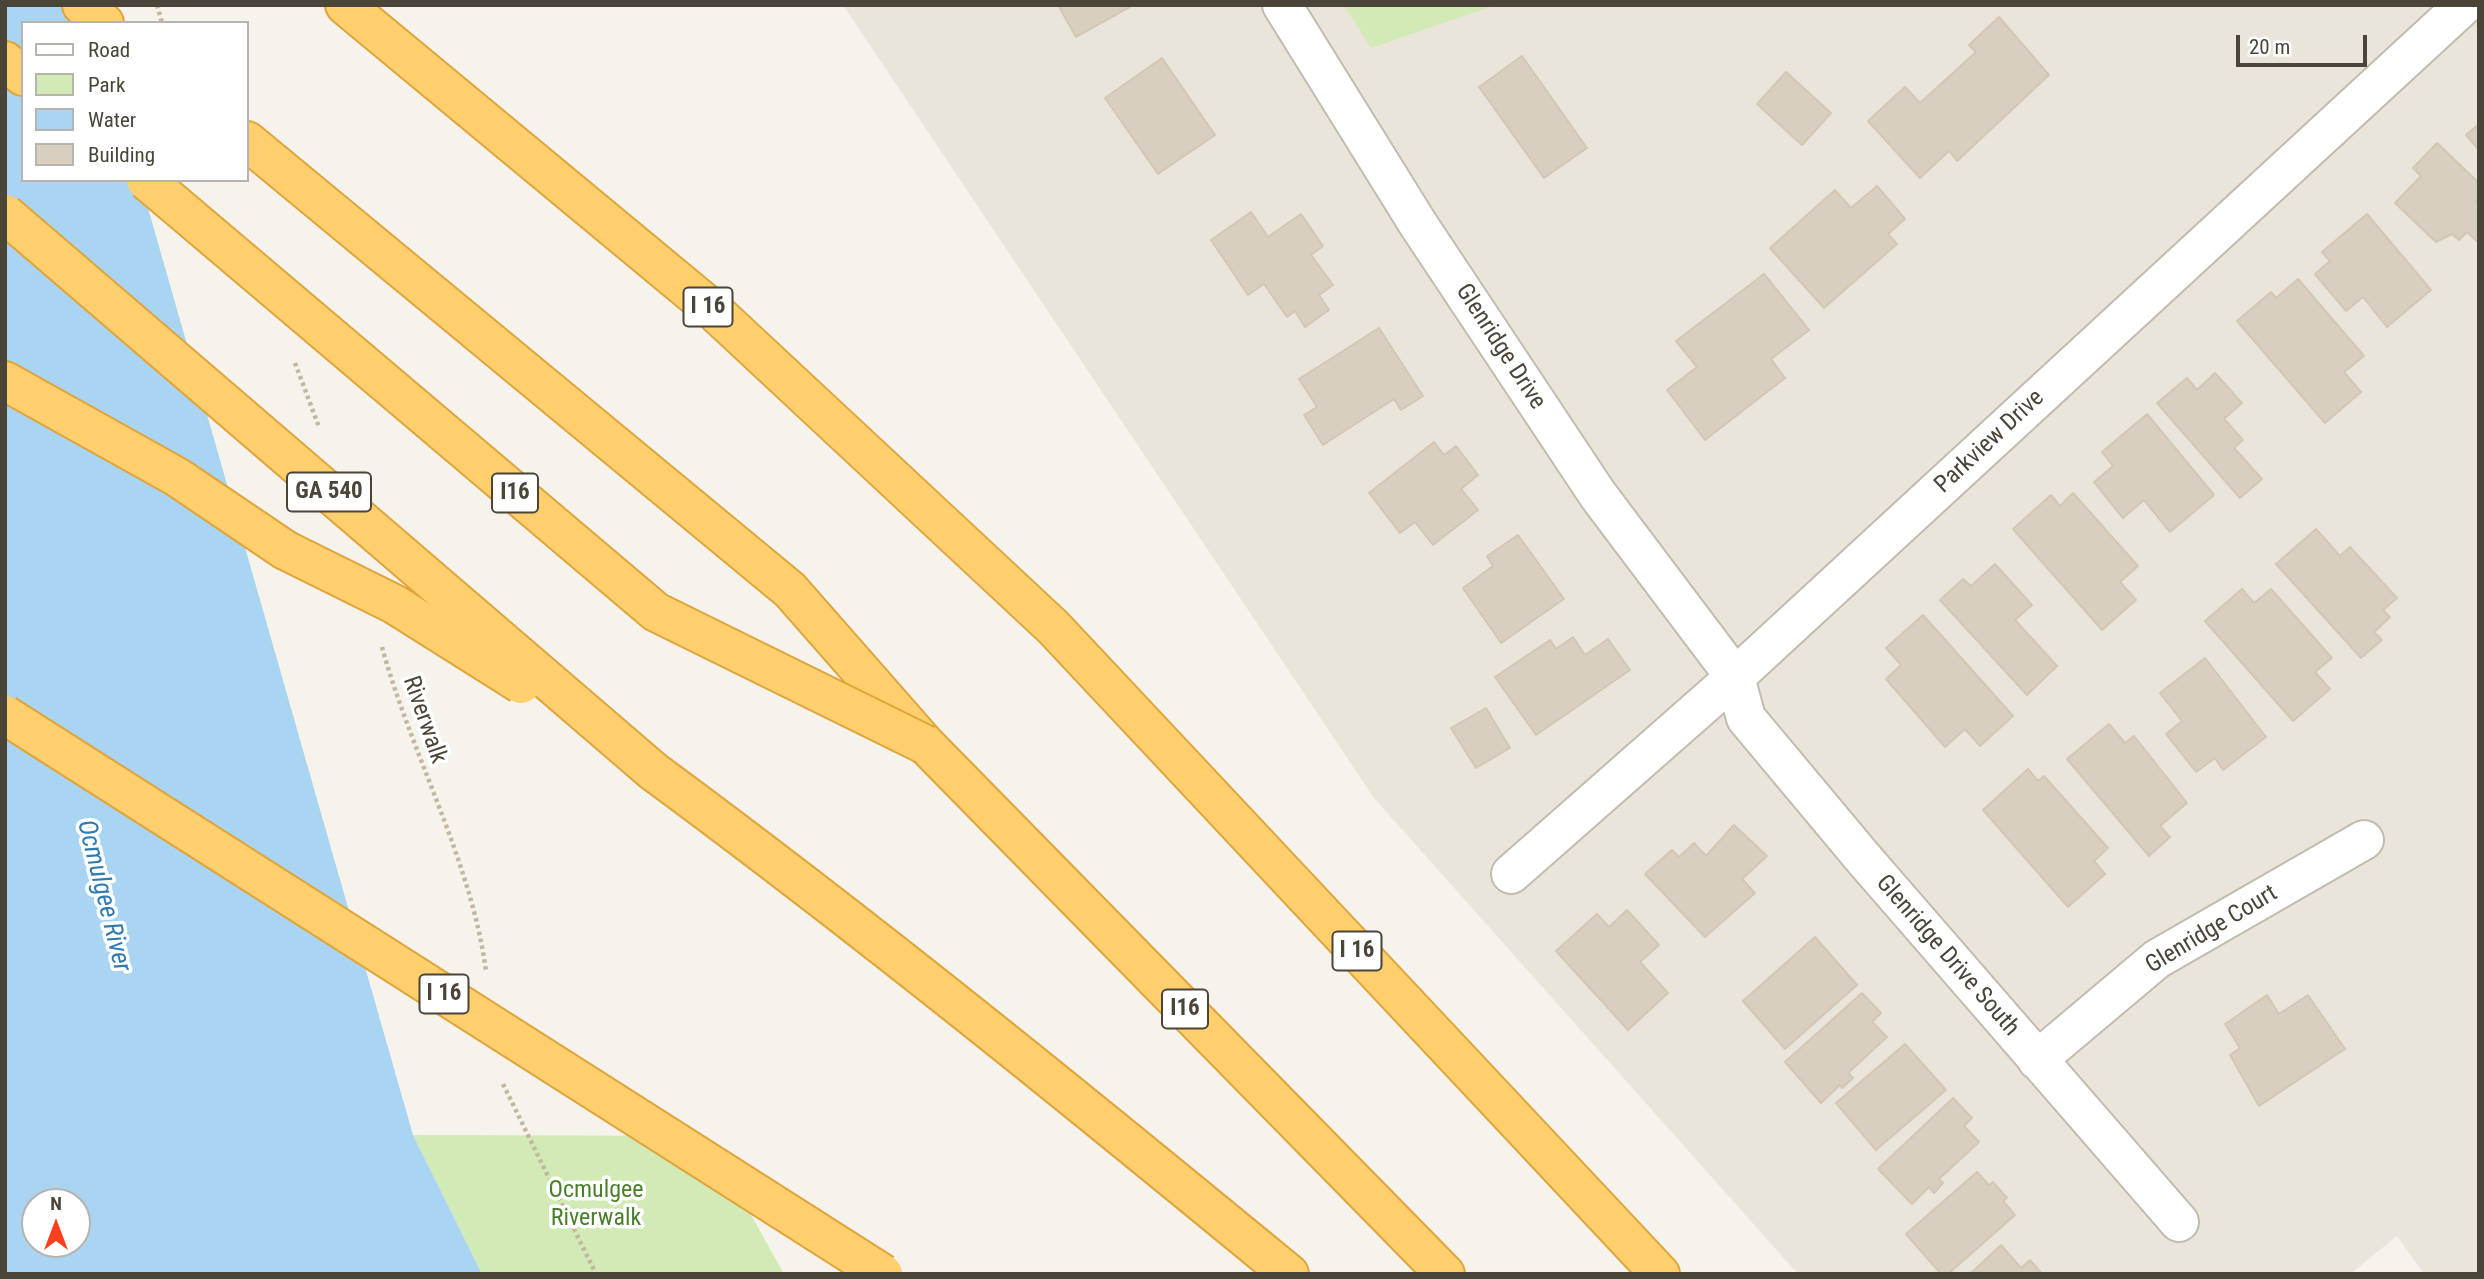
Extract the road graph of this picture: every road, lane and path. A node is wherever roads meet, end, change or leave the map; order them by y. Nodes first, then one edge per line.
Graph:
1 (82, 5) edge
2 (345, 5) edge
3 (1282, 5) edge
4 (2464, 5) edge
5 (102, 21) edge
6 (5, 61) edge
7 (21, 74) edge
8 (248, 142) edge
9 (148, 182) edge
10 (5, 214) edge
11 (292, 356) dead end
12 (5, 382) edge
13 (321, 431) dead end
14 (378, 634) dead end
15 (1735, 677) junction
16 (5, 715) edge
17 (926, 745) junction
18 (653, 771) junction
19 (2364, 840) dead end
20 (1511, 874) dead end
21 (487, 982) dead end
22 (2037, 1060) junction
23 (500, 1077) dead end
24 (2179, 1222) dead end
25 (596, 1274) edge
26 (883, 1274) edge
27 (1289, 1274) edge
28 (1445, 1274) edge
29 (1660, 1274) edge

1 - 5 highway
2 - 29 highway, I 16
3 - 15 street, Glenridge Drive
4 - 15 street, Parkview Drive
6 - 7 highway
8 - 17 highway
9 - 17 highway, I16, bridge
10 - 18 highway, GA 540, bridge
11 - 13 path
12 - 18 highway, bridge
14 - 21 path, Riverwalk
15 - 20 street, Parkview Drive
15 - 22 street, Glenridge Drive South
16 - 26 highway, I 16, bridge
17 - 28 highway, I16
18 - 27 highway
19 - 22 street, Glenridge Court
22 - 24 street, Glenridge Drive South
23 - 25 path

